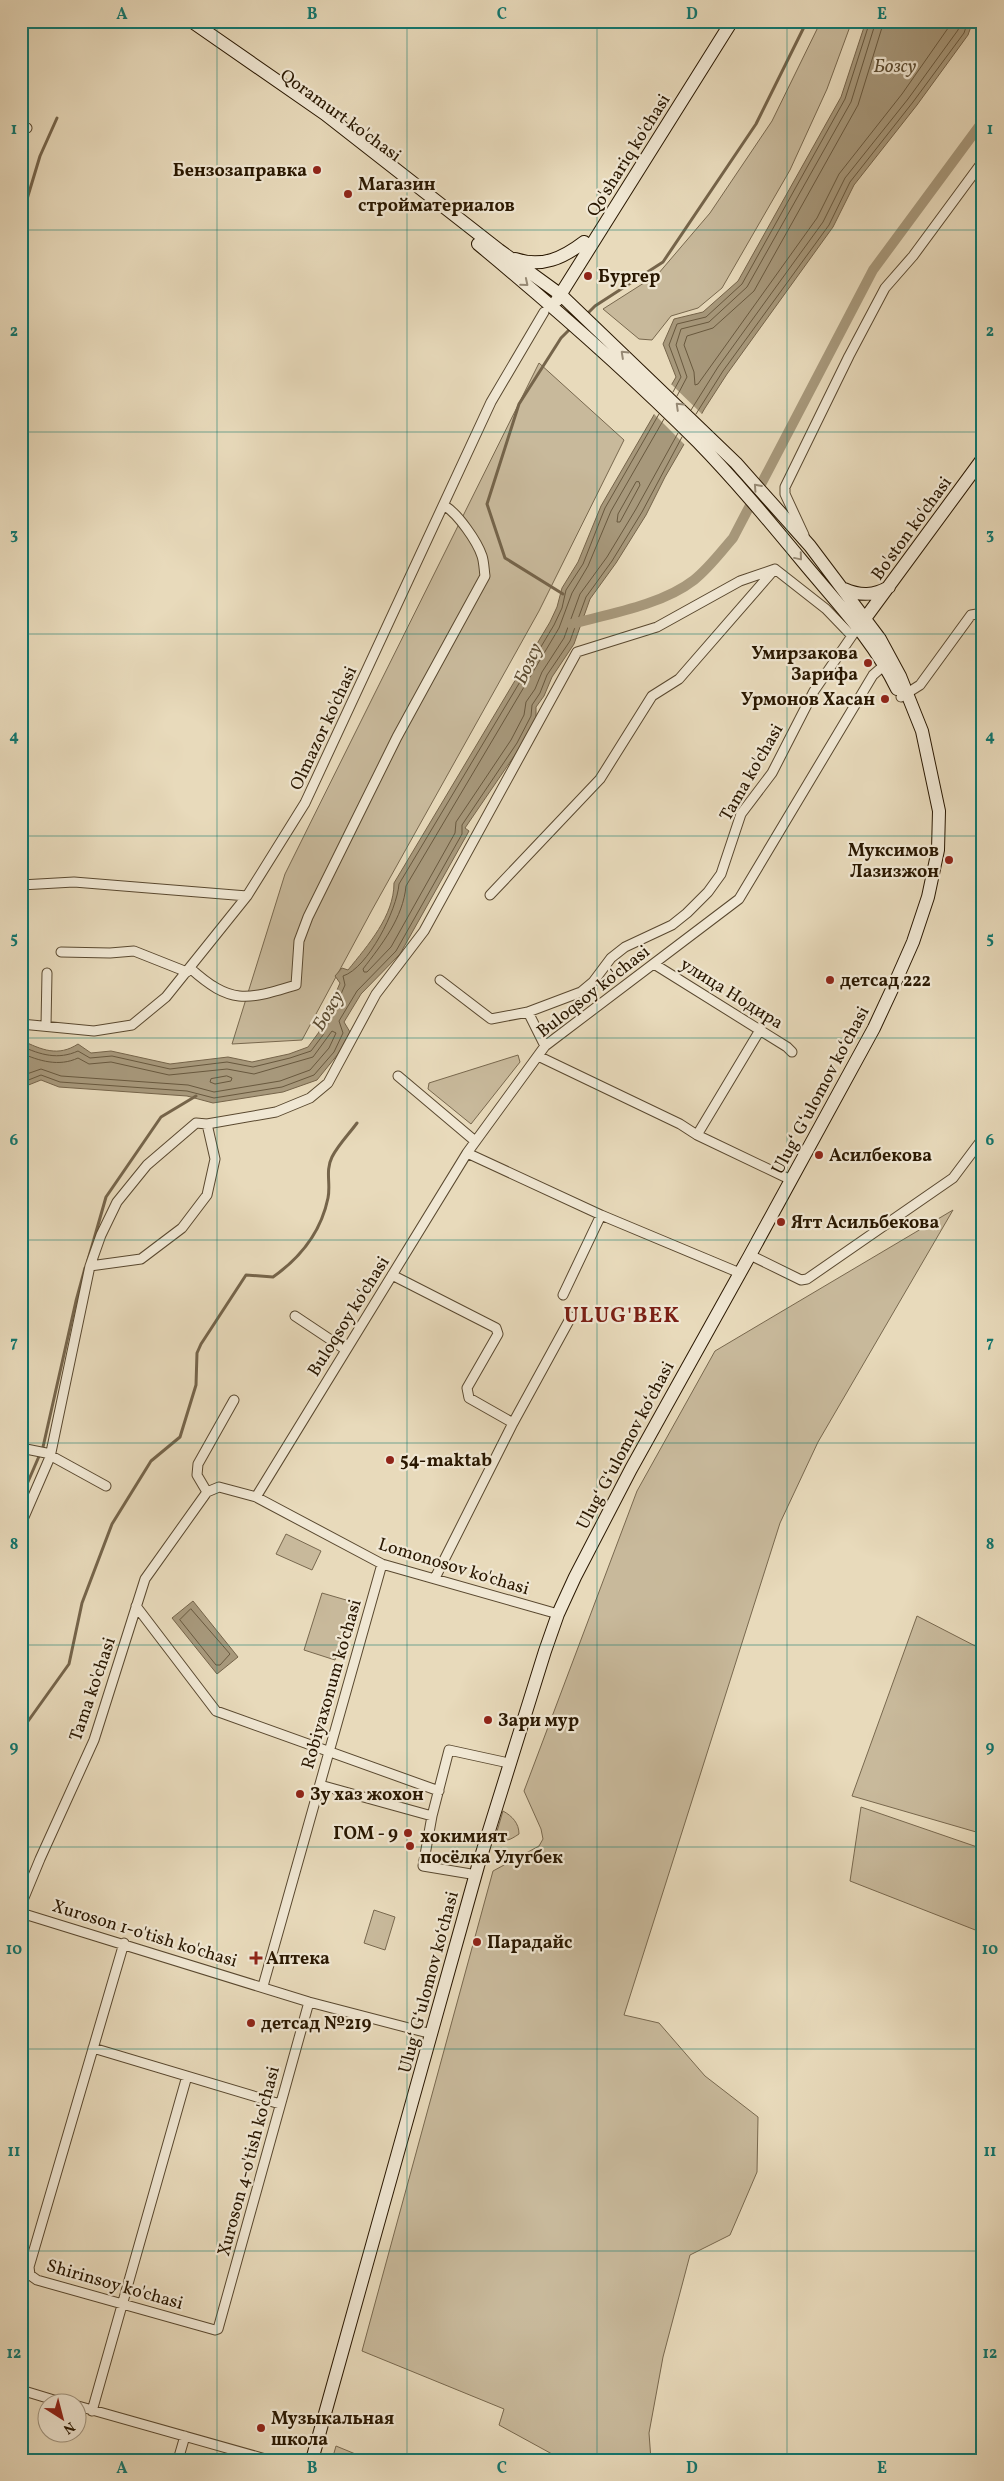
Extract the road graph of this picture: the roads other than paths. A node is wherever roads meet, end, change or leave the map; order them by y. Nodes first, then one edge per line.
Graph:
1 (179, 21) edge
2 (191, 21) edge
3 (724, 21) edge
4 (732, 21) edge
5 (983, 161) edge
6 (584, 242) junction
7 (499, 250) junction
8 (557, 292) junction
9 (548, 307) junction
10 (647, 385) junction
11 (702, 437) junction
12 (983, 458) edge
13 (445, 506) junction
14 (810, 546) junction
15 (775, 569) junction
16 (891, 585) junction
17 (844, 589) junction
18 (983, 613) edge
19 (858, 627) junction
20 (888, 662) junction
21 (905, 695) junction
22 (21, 885) edge
23 (490, 895) dead end
24 (247, 896) junction
25 (60, 952) dead end
26 (654, 964) junction
27 (188, 970) junction
28 (47, 973) dead end
29 (440, 980) dead end
30 (528, 1012) junction
31 (21, 1024) edge
32 (46, 1026) junction
33 (760, 1030) junction
34 (545, 1046) junction
35 (792, 1052) dead end
36 (538, 1056) junction
37 (398, 1076) dead end
38 (207, 1124) junction
39 (697, 1134) junction
40 (983, 1138) edge
41 (476, 1141) junction
42 (467, 1153) junction
43 (785, 1177) junction
44 (601, 1215) junction
45 (750, 1255) junction
46 (90, 1266) junction
47 (735, 1271) junction
48 (392, 1275) junction
49 (563, 1295) dead end
50 (295, 1316) dead end
51 (571, 1317) dead end
52 (346, 1350) junction
53 (234, 1400) dead end
54 (513, 1423) junction
55 (25, 1448) edge
56 (48, 1455) junction
57 (106, 1486) dead end
58 (207, 1492) junction
59 (256, 1496) junction
60 (21, 1524) edge
61 (382, 1564) junction
62 (436, 1578) junction
63 (136, 1606) junction
64 (555, 1613) junction
65 (329, 1753) junction
66 (504, 1762) junction
67 (320, 1785) junction
68 (439, 1791) junction
69 (432, 1816) junction
70 (471, 1874) junction
71 (21, 1905) edge
72 (21, 1913) edge
73 (124, 1943) junction
74 (263, 1986) junction
75 (309, 2002) junction
76 (429, 2033) junction
77 (93, 2048) junction
78 (187, 2076) junction
79 (280, 2104) junction
80 (123, 2303) junction
81 (218, 2329) joint
82 (21, 2390) edge
83 (38, 2395) edge
84 (88, 2410) edge
85 (92, 2411) junction
86 (185, 2436) junction
87 (178, 2460) edge
88 (269, 2460) edge
89 (308, 2460) edge
90 (312, 2460) edge

1 -> 9 main road, Qoramurt ko'chasi
2 - 7 main road, Qoramurt ko'chasi
3 - 6 main road, Qo'shariq ko'chasi
4 - 8 main road, Qo'shariq ko'chasi
5 - 14 street
6 - 7 main road
6 - 8 main road, Qo'shariq ko'chasi
7 - 8 main road, Qoramurt ko'chasi
8 - 9 main road, Qo'shariq ko'chasi
10 -> 8 main road, Qoramurt ko'chasi
9 - 10 main road, Qoramurt ko'chasi
9 - 13 street, Olmazor ko'chasi
10 - 11 main road
14 -> 11 main road, Ulugʻ Gʻulomov koʻchasi
11 -> 19 main road, Ulugʻ Gʻulomov koʻchasi
12 - 16 main road, Bo'ston ko'chasi
13 - 24 street, Olmazor ko'chasi
13 - 27 street
14 - 17 main road, Ulugʻ Gʻulomov koʻchasi
15 - 19 street
15 - 23 street
15 - 38 street
16 - 17 main road
16 - 19 main road, Bo'ston ko'chasi
17 - 19 main road, Ulugʻ Gʻulomov koʻchasi
18 - 21 street
19 - 20 main road, Ulugʻ Gʻulomov koʻchasi
19 - 30 street, Tama ko'chasi
20 - 21 main road, Ulugʻ Gʻulomov koʻchasi
20 - 26 street, Buloqsoy ko'chasi
21 - 43 main road, Ulugʻ Gʻulomov koʻchasi
21 - 45 main road, Ulugʻ Gʻulomov koʻchasi
22 - 24 street
24 - 27 street, Olmazor ko'chasi
25 - 27 street
26 - 33 street, улица Нодира
26 - 34 street, Buloqsoy ko'chasi
27 - 32 street, Olmazor ko'chasi
28 - 32 street
29 - 30 street, Tama ko'chasi
30 - 34 street
31 - 32 street, Olmazor ko'chasi
33 - 35 street, улица Нодира
33 - 39 street
34 - 36 street, Buloqsoy ko'chasi
36 - 39 street
36 - 41 street, Buloqsoy ko'chasi
37 - 41 street
38 - 46 street
38 - 46 street
39 - 43 street
40 - 45 street
41 - 42 street, Buloqsoy ko'chasi
42 - 44 street
42 - 48 street, Buloqsoy ko'chasi
43 - 47 main road, Ulugʻ Gʻulomov koʻchasi
44 - 47 street
44 - 49 street
45 - 64 main road, Ulugʻ Gʻulomov koʻchasi
46 - 56 street
47 - 64 main road, Ulugʻ Gʻulomov koʻchasi
48 - 52 street, Buloqsoy ko'chasi
48 - 54 street
50 - 52 street
51 - 54 street
52 - 59 street, Buloqsoy ko'chasi
53 - 58 street
54 - 62 street
55 - 56 street
56 - 57 street
56 - 60 street
58 - 59 street, Lomonosov ko'chasi
58 - 63 street, Tama ko'chasi
59 - 61 street, Lomonosov ko'chasi
61 - 62 street, Lomonosov ko'chasi
61 - 65 street, Robiyaxonum ko'chasi
62 - 64 street, Lomonosov ko'chasi
63 - 65 street
63 - 71 street, Tama ko'chasi
64 - 66 main road, Ulugʻ Gʻulomov koʻchasi
64 - 76 main road, Ulugʻ Gʻulomov koʻchasi
65 - 67 street, Robiyaxonum ko'chasi
65 - 68 street
66 - 68 street
66 - 70 main road, Ulugʻ Gʻulomov koʻchasi
67 - 69 street
67 - 74 street, Robiyaxonum ko'chasi
68 - 69 street
69 - 70 street
70 - 76 main road, Ulugʻ Gʻulomov koʻchasi
72 - 73 street, Хuroson 1-o'tish ko'chasi
73 - 74 street, Хuroson 1-o'tish ko'chasi
73 - 77 street, Shirinsoy ko'chasi
74 - 75 street, Хuroson 1-o'tish ko'chasi
75 - 76 street, Хuroson 1-o'tish ko'chasi
75 - 79 street, Xuroson 4-o'tish ko'chasi
76 - 89 main road, Ulugʻ Gʻulomov koʻchasi
76 - 90 main road, Ulugʻ Gʻulomov koʻchasi
77 - 78 street
77 - 80 street, Shirinsoy ko'chasi
78 - 79 street
78 - 80 street
79 - 81 street, Xuroson 4-o'tish ko'chasi
80 - 81 street, Shirinsoy ko'chasi
80 - 85 street
82 - 83 street
84 - 85 street
85 - 86 street
86 - 87 street
86 - 88 street

